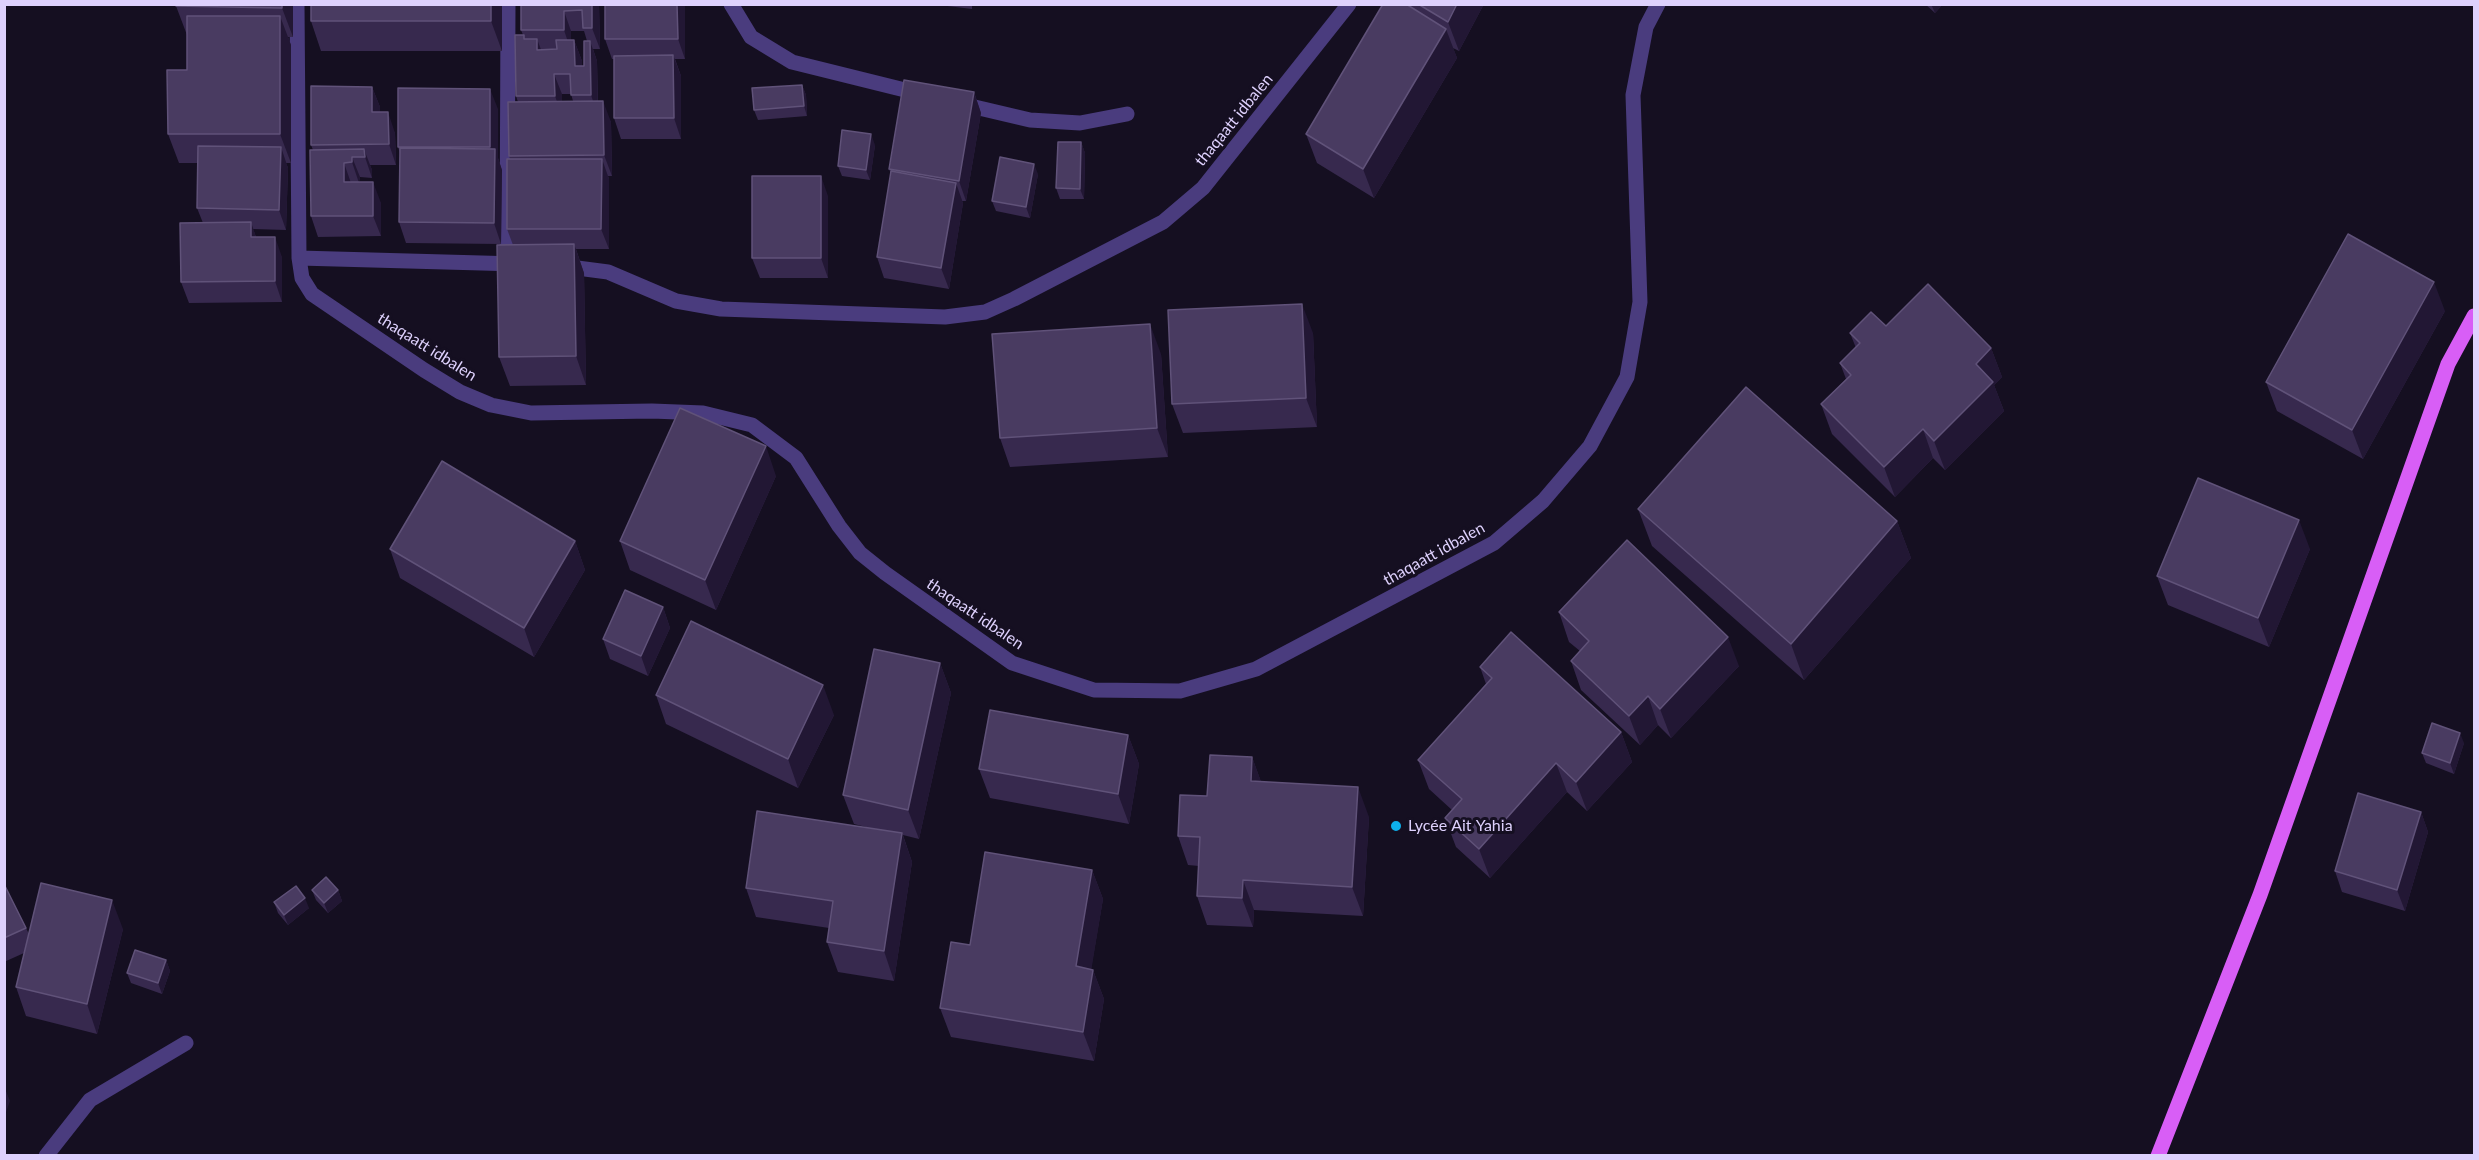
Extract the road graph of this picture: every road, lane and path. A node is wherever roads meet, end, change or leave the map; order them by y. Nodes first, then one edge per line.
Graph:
1 (297, 4) edge
2 (508, 4) edge
3 (731, 4) edge
4 (1349, 4) edge
5 (1658, 4) edge
6 (1127, 114) dead end
7 (299, 258) junction
8 (507, 263) junction
9 (2475, 315) edge
10 (186, 1043) dead end
11 (46, 1155) edge
12 (2158, 1155) edge

1 - 7 street, thaqaatt idbalen
2 - 8 street
3 - 6 street
4 - 8 street, thaqaatt idbalen
5 - 7 street, thaqaatt idbalen
7 - 8 street, thaqaatt idbalen
9 - 12 main road
10 - 11 street

